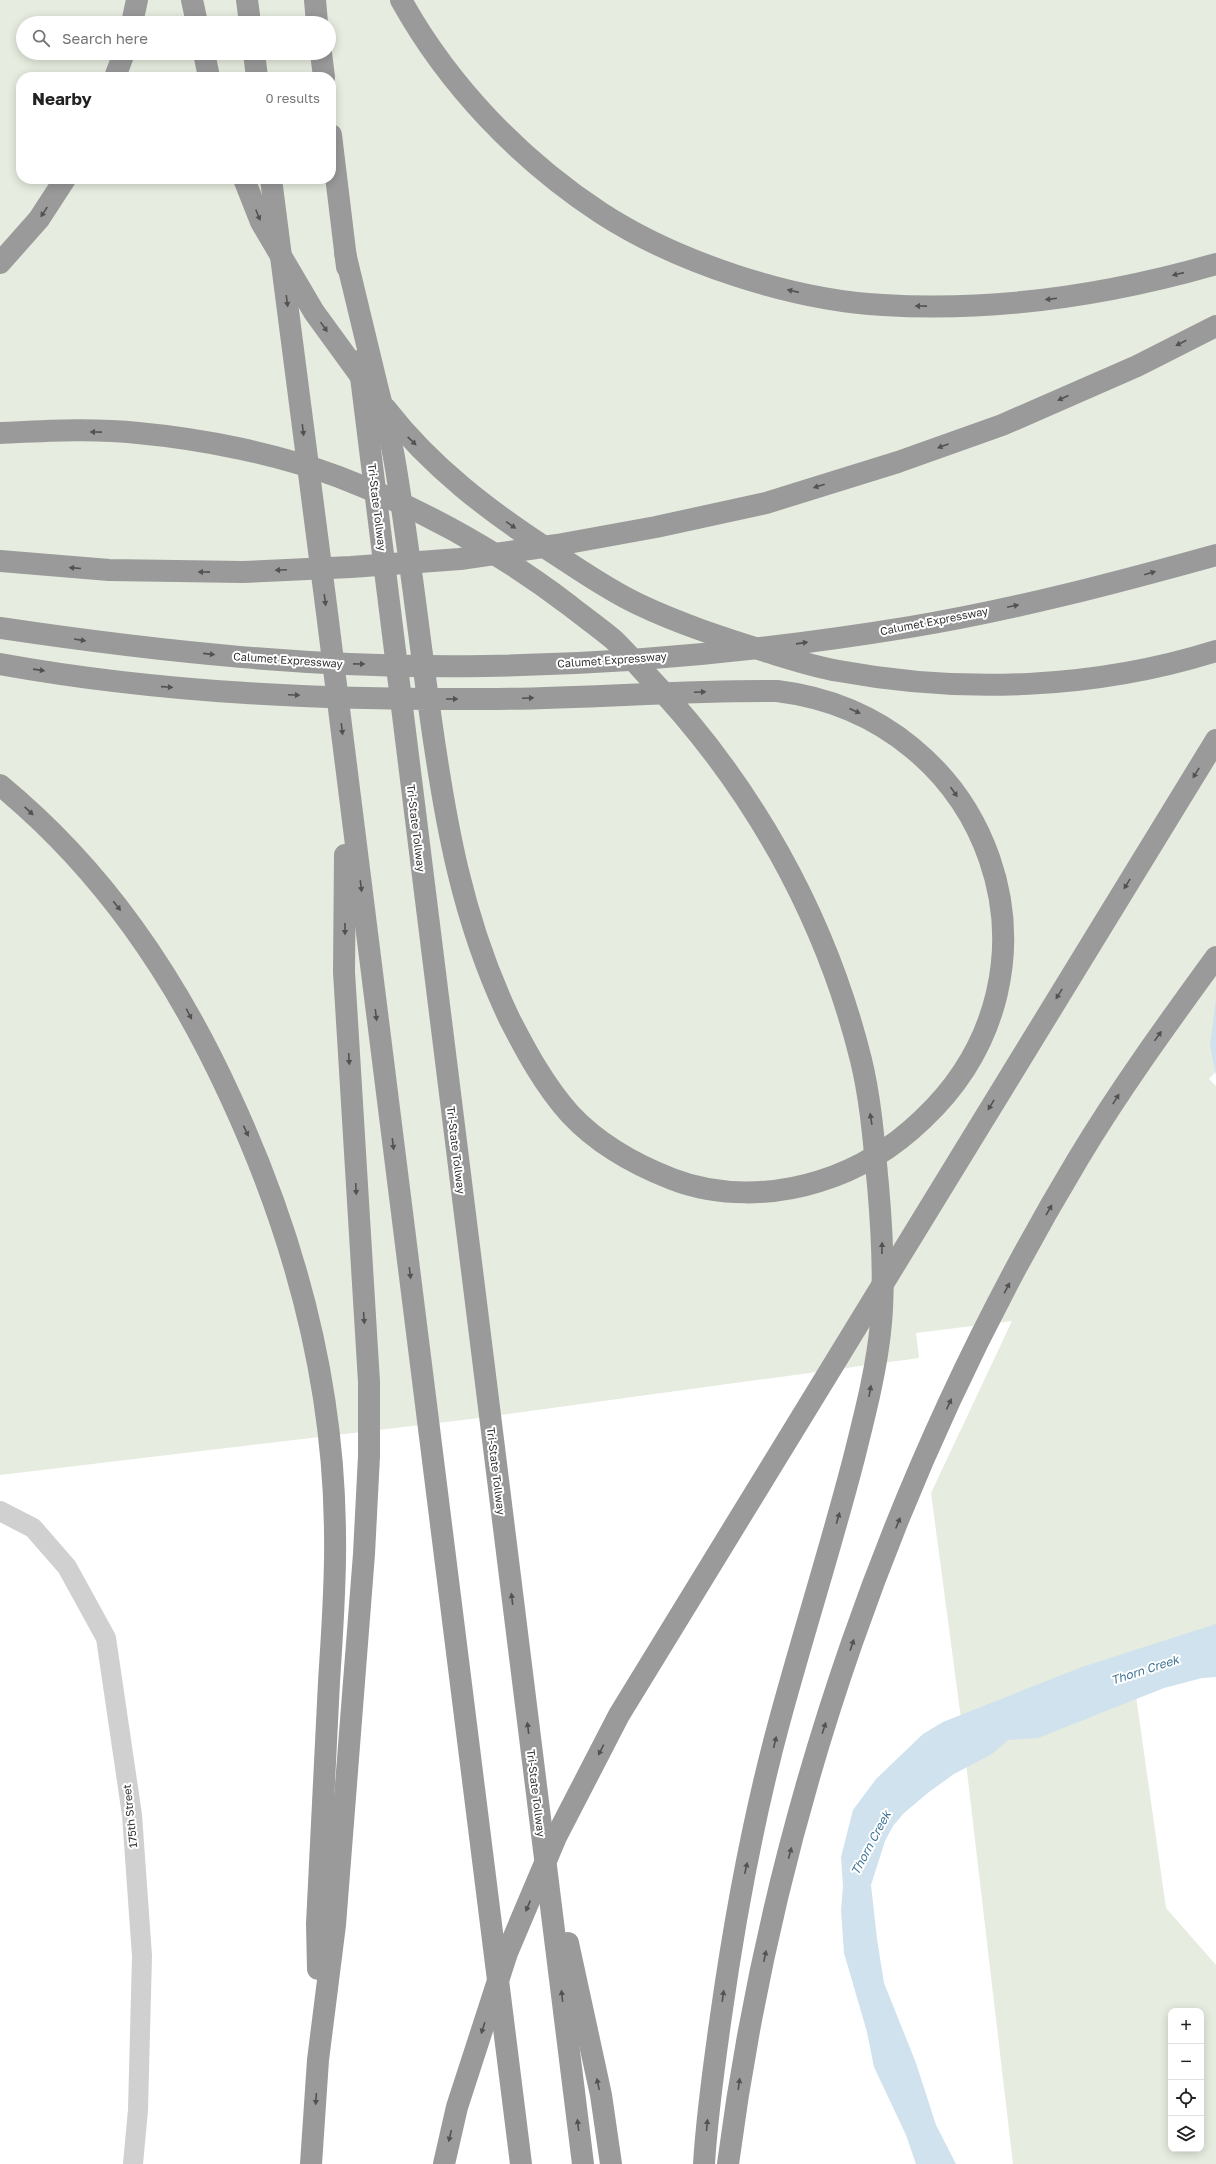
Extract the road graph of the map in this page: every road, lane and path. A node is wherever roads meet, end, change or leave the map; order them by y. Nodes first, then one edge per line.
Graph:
1 (137, 0) edge
2 (192, 0) edge
3 (248, 0) edge
4 (315, 0) edge
5 (401, 0) edge
6 (134, 16) edge
7 (195, 16) edge
8 (249, 16) edge
9 (316, 16) edge
10 (121, 60) edge
11 (205, 60) edge
12 (255, 60) edge
13 (322, 60) edge
14 (117, 72) edge
15 (208, 72) edge
16 (257, 72) edge
17 (323, 72) edge
18 (336, 178) edge
19 (62, 184) edge
20 (246, 184) edge
21 (272, 184) edge
22 (345, 253) junction
23 (0, 263) edge
24 (1216, 264) edge
25 (1216, 326) edge
26 (0, 433) edge
27 (1216, 555) edge
28 (0, 561) edge
29 (0, 628) edge
30 (1216, 651) edge
31 (0, 664) edge
32 (1216, 740) edge
33 (346, 764) junction
34 (0, 785) edge
35 (1216, 957) edge
36 (0, 1511) edge
37 (538, 1804) junction
38 (318, 2060) junction
39 (133, 2164) edge
40 (311, 2164) edge
41 (444, 2164) edge
42 (521, 2164) edge
43 (582, 2164) edge
44 (611, 2164) edge
45 (704, 2164) edge
46 (728, 2164) edge

1 - 6 highway
2 - 7 highway
3 - 8 highway
4 - 9 highway
24 -> 5 highway
10 - 14 highway
11 - 15 highway
12 - 16 highway
13 - 17 highway
18 - 22 highway, Tri-State Tollway
19 -> 23 highway
20 -> 30 highway
21 -> 33 highway
31 -> 22 highway
37 -> 22 highway, Tri-State Tollway
25 -> 28 highway
45 -> 26 highway
29 -> 27 highway, Calumet Expressway
32 -> 41 highway
33 -> 38 highway
33 -> 42 highway
34 -> 38 highway
46 -> 35 highway
36 - 39 street, 175th Street
43 -> 37 highway, Tri-State Tollway
44 -> 37 highway
38 -> 40 highway

